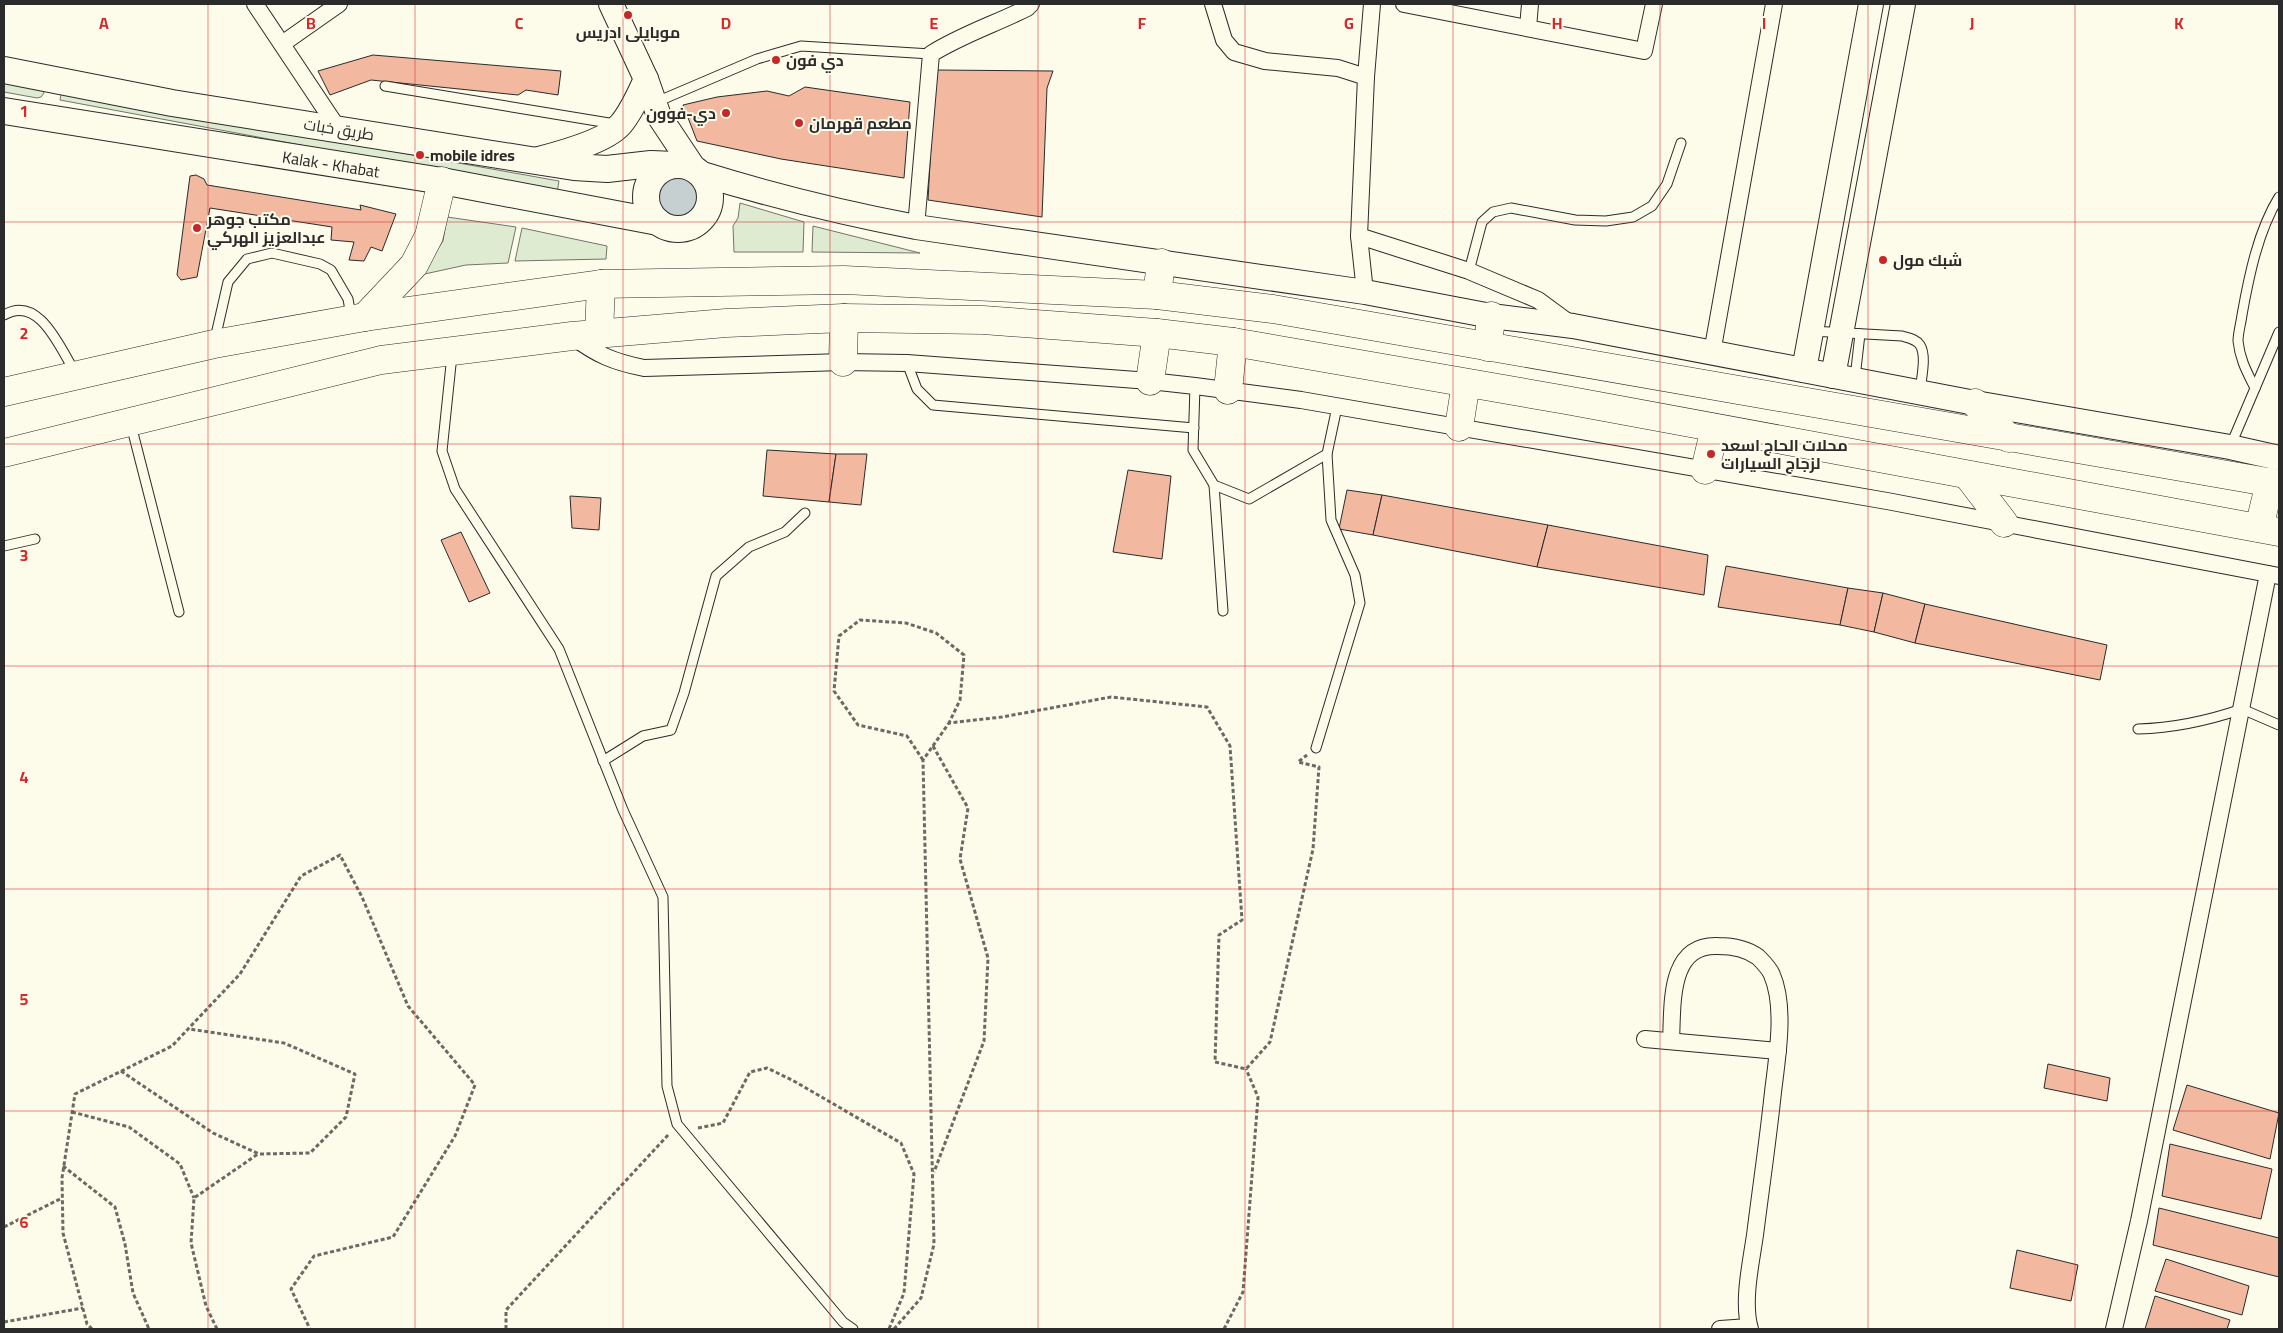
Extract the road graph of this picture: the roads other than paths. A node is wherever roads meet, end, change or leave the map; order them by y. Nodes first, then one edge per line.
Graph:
1 (255, 4) edge
2 (339, 4) edge
3 (611, 4) edge
4 (1032, 4) edge
5 (1213, 4) edge
6 (1372, 4) edge
7 (1404, 4) edge
8 (1530, 4) edge
9 (1654, 4) edge
10 (1774, 4) edge
11 (1871, 4) edge
12 (1903, 4) edge
13 (1528, 28) junction
14 (282, 44) junction
15 (931, 54) junction
16 (4, 70) edge
17 (1366, 77) junction
18 (646, 79) junction
19 (385, 86) dead end
20 (654, 103) junction
21 (4, 111) edge
22 (620, 125) junction
23 (340, 130) junction
24 (1681, 143) dead end
25 (535, 160) junction
26 (690, 169) junction
27 (442, 181) junction
28 (2279, 197) edge
29 (658, 222) junction
30 (916, 227) junction
31 (1359, 236) junction
32 (1161, 262) junction
33 (1469, 271) junction
34 (601, 284) junction
35 (1365, 292) junction
36 (1157, 295) junction
37 (4, 315) edge
38 (1491, 316) junction
39 (844, 318) junction
40 (358, 319) junction
41 (1573, 326) junction
42 (1811, 331) junction
43 (2279, 332) edge
44 (1157, 333) junction
45 (1850, 333) junction
46 (599, 335) junction
47 (572, 336) junction
48 (1233, 342) junction
49 (214, 344) junction
50 (1488, 347) junction
51 (452, 352) junction
52 (1712, 353) junction
53 (843, 362) junction
54 (907, 363) junction
55 (1804, 370) junction
56 (77, 375) junction
57 (1844, 378) junction
58 (1150, 380) junction
59 (1466, 383) junction
60 (1195, 386) junction
61 (2255, 388) junction
62 (1228, 390) junction
63 (4, 392) edge
64 (1920, 392) junction
65 (1975, 403) junction
66 (1337, 407) junction
67 (130, 420) junction
68 (1459, 427) junction
69 (1194, 428) junction
70 (1714, 428) junction
71 (2009, 438) junction
72 (2230, 447) junction
73 (4, 453) edge
74 (1327, 454) junction
75 (1705, 470) junction
76 (2276, 475) edge
77 (1968, 476) junction
78 (1214, 485) junction
79 (806, 513) dead end
80 (2004, 523) junction
81 (2269, 530) edge
82 (35, 539) dead end
83 (4, 546) edge
84 (2274, 575) edge
85 (1223, 611) dead end
86 (179, 612) dead end
87 (2242, 709) junction
88 (2279, 725) edge
89 (2138, 730) dead end
90 (1316, 748) road end
91 (603, 761) junction
92 (1645, 1039) dead end
93 (1671, 1040) junction
94 (1778, 1051) junction
95 (1750, 1328) edge
96 (853, 1329) edge
97 (1720, 1329) edge
98 (2114, 1329) edge

1 - 14 street
2 - 14 street
3 - 18 main road
4 - 15 street
5 - 17 street
6 - 17 street
7 - 13 street
8 - 13 street
9 - 13 street
10 - 52 street
11 - 42 main road
12 - 45 main road
14 - 23 street
15 - 20 lane
15 - 30 street
16 - 23 main road, طريق خبات
17 - 31 street
18 - 20 main road
18 - 22 main road
19 - 22 lane
20 - 26 main road
21 - 27 main road, Kalak - Khabat
22 - 25 main road
23 - 25 main road, طريق خبات
24 - 33 lane
25 - 26 main road, طريق خبات
26 - 29 main road
26 - 29 main road
26 - 30 main road
27 - 29 main road, Kalak - Khabat
27 - 40 highway
28 - 61 lane
30 - 32 main road
31 - 33 street
31 - 35 street
32 - 35 main road
32 - 36 highway
33 - 41 street
34 - 36 highway
34 - 40 highway
34 - 46 highway
35 - 38 main road
36 - 50 highway
37 - 56 lane
38 - 41 main road
38 - 50 highway
39 - 44 highway
39 - 46 highway
39 - 53 highway
40 - 49 highway
40 - 49 lane
41 - 52 main road
42 - 45 lane
42 - 55 main road
43 - 61 lane
44 - 48 highway
44 - 58 highway
45 - 57 main road
45 - 64 lane
46 - 47 highway
47 - 51 highway
47 - 53 street
48 - 59 highway
48 - 62 highway
49 - 56 highway
50 - 71 highway
51 - 67 highway
51 - 91 lane
52 - 55 main road
53 - 54 street
54 - 58 street
54 - 69 lane
55 - 57 main road
56 - 63 highway
57 - 64 main road
58 - 60 street
59 - 68 highway
59 - 70 highway
60 - 62 street
60 - 69 lane
61 - 72 lane
62 - 66 street
64 - 65 main road
65 - 71 highway
65 - 72 main road
66 - 68 street
66 - 74 lane
67 - 73 highway
67 - 86 lane
68 - 75 street
69 - 78 lane
70 - 75 highway
70 - 77 highway
71 - 76 highway
72 - 76 main road
74 - 78 lane
74 - 90 lane
75 - 80 street
76 - 81 highway
77 - 80 highway
77 - 81 highway
78 - 85 lane
79 - 91 lane
80 - 84 street
82 - 83 lane
84 - 87 street
87 - 88 lane
87 - 89 lane
87 - 98 street
91 - 96 lane
92 - 93 street
93 - 94 street
93 - 94 street
94 - 95 street
95 - 97 street

